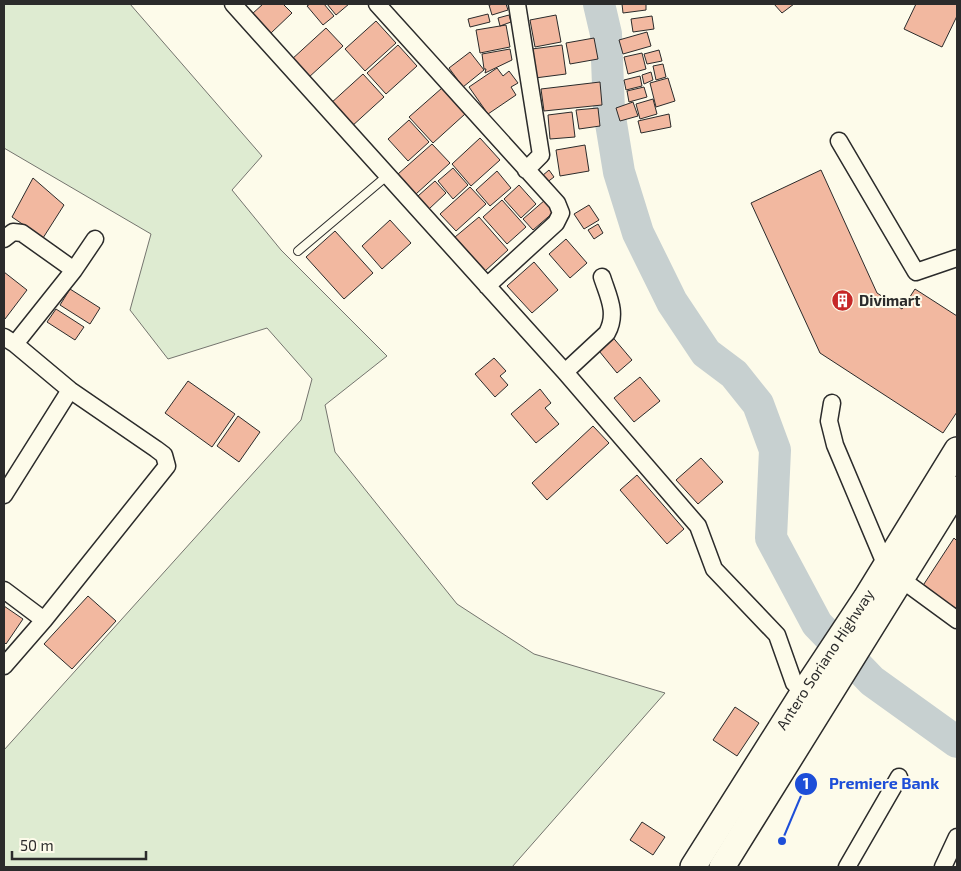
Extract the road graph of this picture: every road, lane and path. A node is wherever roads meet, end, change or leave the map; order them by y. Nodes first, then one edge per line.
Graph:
1 (233, 4) edge
2 (377, 4) edge
3 (517, 4) edge
4 (839, 141) dead end
5 (526, 170) junction
6 (388, 175) junction
7 (4, 239) edge
8 (95, 239) dead end
9 (298, 251) dead end
10 (957, 258) edge
11 (74, 270) junction
12 (602, 277) dead end
13 (487, 286) junction
14 (9, 341) edge
15 (565, 372) junction
16 (70, 390) junction
17 (832, 403) dead end
18 (955, 457) edge
19 (957, 488) edge
20 (4, 495) edge
21 (893, 573) junction
22 (4, 590) edge
23 (44, 620) junction
24 (957, 620) edge
25 (4, 666) edge
26 (812, 700) junction
27 (899, 777) dead end
28 (957, 837) edge
29 (693, 867) edge
30 (722, 867) edge
31 (847, 867) edge
32 (943, 867) edge

1 - 6 street
2 - 5 street
3 - 5 street
4 - 10 street
5 - 13 street
6 - 9 lane
6 - 13 street
7 - 11 street
8 - 11 street
11 - 14 street
12 - 15 street
13 - 15 street
14 - 16 street
15 - 26 street
16 - 20 street
16 - 23 street
17 - 21 street
18 - 21 main road, Antero Soriano Highway
19 - 21 main road, Antero Soriano Highway
21 - 24 street
21 - 26 main road, Antero Soriano Highway
22 - 23 street
23 - 25 street
26 - 29 main road, Antero Soriano Highway
26 - 30 main road, Antero Soriano Highway
27 - 31 street
28 - 32 street

